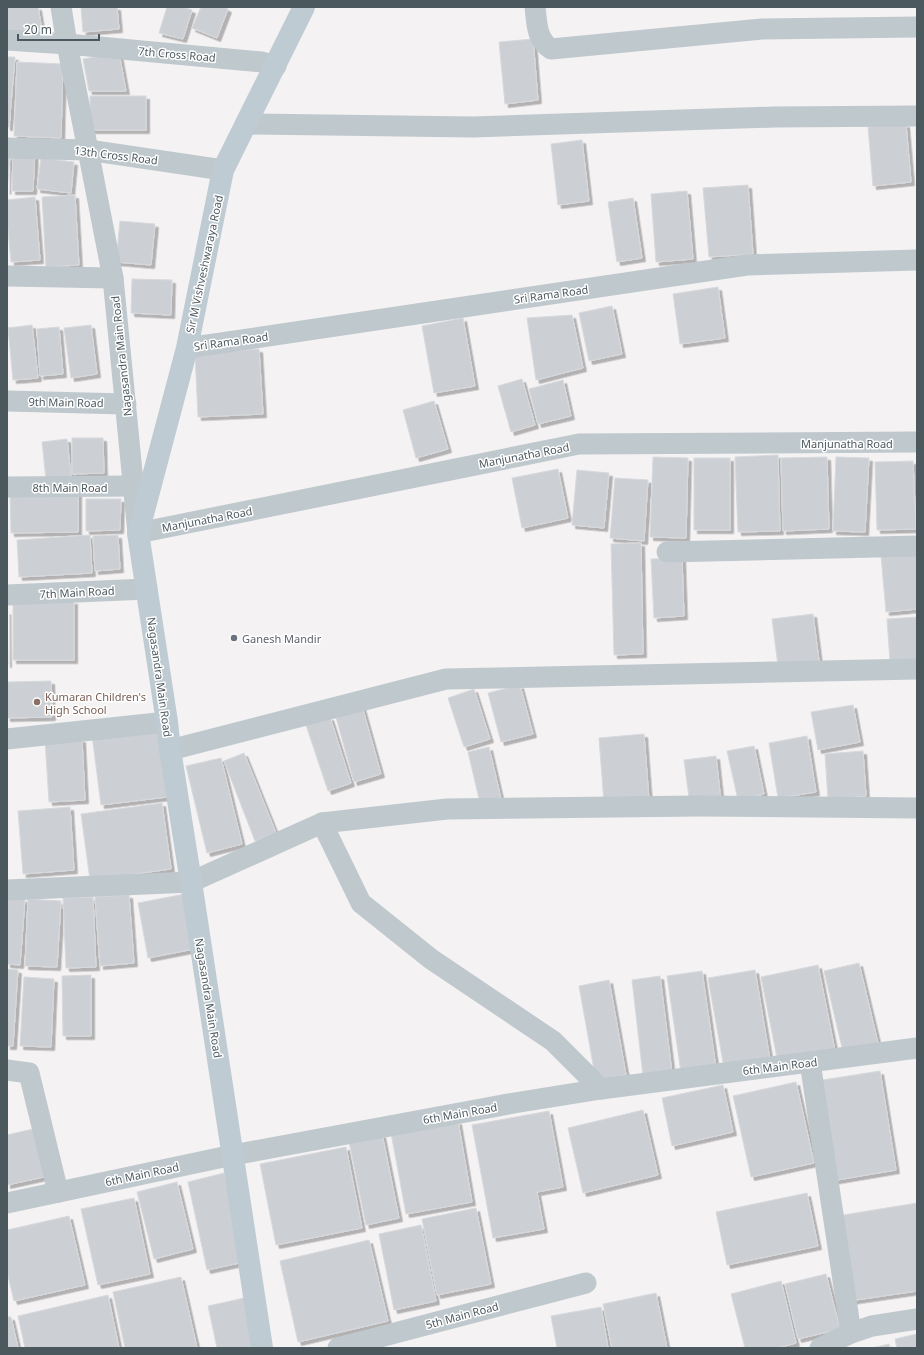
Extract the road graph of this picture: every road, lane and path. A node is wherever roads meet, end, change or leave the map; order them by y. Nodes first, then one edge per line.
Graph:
1 (61, 7) edge
2 (304, 7) edge
3 (535, 7) edge
4 (917, 28) edge
5 (7, 40) edge
6 (67, 44) junction
7 (276, 66) junction
8 (917, 116) edge
9 (246, 124) junction
10 (7, 148) edge
11 (88, 150) junction
12 (224, 170) junction
13 (917, 260) edge
14 (7, 276) edge
15 (112, 278) junction
16 (187, 348) junction
17 (7, 401) edge
18 (126, 404) junction
19 (917, 442) edge
20 (134, 486) junction
21 (7, 487) edge
22 (138, 533) junction
23 (917, 546) edge
24 (667, 552) dead end
25 (147, 589) junction
26 (7, 595) edge
27 (917, 669) edge
28 (167, 722) junction
29 (7, 739) edge
30 (170, 750) junction
31 (917, 808) edge
32 (322, 823) junction
33 (192, 882) junction
34 (7, 890) edge
35 (917, 1048) edge
36 (810, 1062) junction
37 (7, 1070) edge
38 (601, 1089) junction
39 (233, 1155) junction
40 (58, 1192) junction
41 (7, 1203) edge
42 (586, 1283) dead end
43 (917, 1319) edge
44 (851, 1333) junction
45 (262, 1348) edge
46 (338, 1348) edge
47 (820, 1348) edge

1 - 6 street, Nagasandra Main Road
2 - 7 street, Sir M Vishveshwaraya Road
3 - 4 street
5 - 6 street, 7th Cross Road
6 - 7 street, 7th Cross Road
6 - 11 street, Nagasandra Main Road
7 - 9 street, Sir M Vishveshwaraya Road
8 - 9 street
9 - 12 street, Sir M Vishveshwaraya Road
10 - 11 street, 13th Cross Road
11 - 12 street, 13th Cross Road
11 - 15 street, Nagasandra Main Road
12 - 16 street, Sir M Vishveshwaraya Road
13 - 16 street, Sri Rama Road
14 - 15 street
15 - 18 street, Nagasandra Main Road
16 - 22 street, Sir M Vishveshwaraya Road
17 - 18 street, 9th Main Road
18 - 20 street, Nagasandra Main Road
19 - 22 street, Manjunatha Road
20 - 21 street, 8th Main Road
20 - 22 street, Nagasandra Main Road
22 - 25 street, Nagasandra Main Road
23 - 24 street
25 - 26 street, 7th Main Road
25 - 28 street, Nagasandra Main Road
27 - 30 street
28 - 29 street
28 - 30 street, Nagasandra Main Road
30 - 33 street, Nagasandra Main Road
31 - 32 street
32 - 33 street
32 - 38 street
33 - 34 street
33 - 39 street, Nagasandra Main Road
35 - 36 street, 6th Main Road
36 - 38 street, 6th Main Road
36 - 44 street
37 - 40 street
38 - 39 street, 6th Main Road
39 - 40 street, 6th Main Road
39 - 45 street, Nagasandra Main Road
40 - 41 street, 6th Main Road
42 - 46 street, 5th Main Road
43 - 44 street
44 - 47 street

